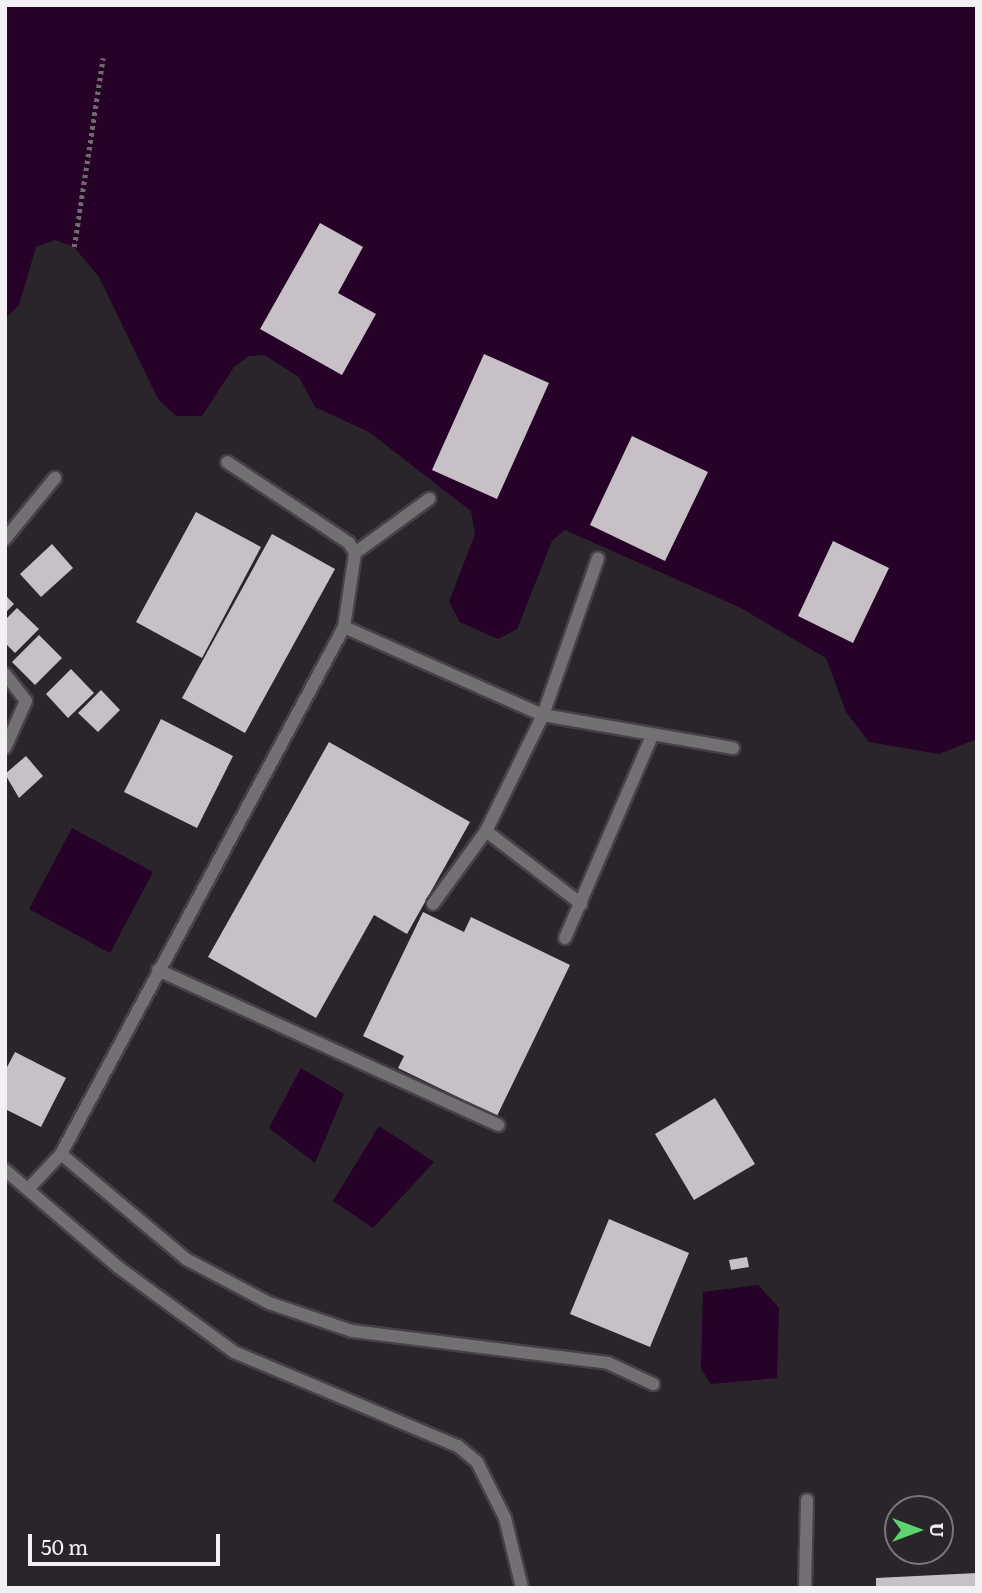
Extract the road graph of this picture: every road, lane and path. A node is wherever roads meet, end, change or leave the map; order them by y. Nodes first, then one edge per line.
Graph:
1 (103, 58) dead end
2 (74, 247) dead end
3 (227, 462) dead end
4 (55, 478) dead end
5 (429, 499) dead end
6 (5, 540) edge
7 (355, 553) junction
8 (598, 558) dead end
9 (344, 627) junction
10 (5, 674) edge
11 (543, 715) junction
12 (652, 736) junction
13 (5, 748) edge
14 (733, 748) dead end
15 (486, 831) junction
16 (433, 904) dead end
17 (581, 904) junction
18 (565, 938) dead end
19 (158, 970) junction
20 (498, 1125) dead end
21 (61, 1154) junction
22 (5, 1170) edge
23 (28, 1189) junction
24 (653, 1384) dead end
25 (807, 1500) dead end
26 (522, 1588) edge
27 (805, 1588) edge

1 - 2 path
3 - 7 lane
4 - 6 lane
5 - 7 lane
7 - 9 lane
8 - 11 lane
9 - 11 lane
9 - 19 lane
10 - 13 lane
11 - 12 lane
11 - 15 lane
12 - 14 lane
12 - 17 lane
15 - 16 lane
15 - 17 lane
17 - 18 lane
19 - 20 lane
19 - 21 lane
21 - 23 lane
21 - 24 lane
22 - 23 lane
23 - 26 lane
25 - 27 lane

